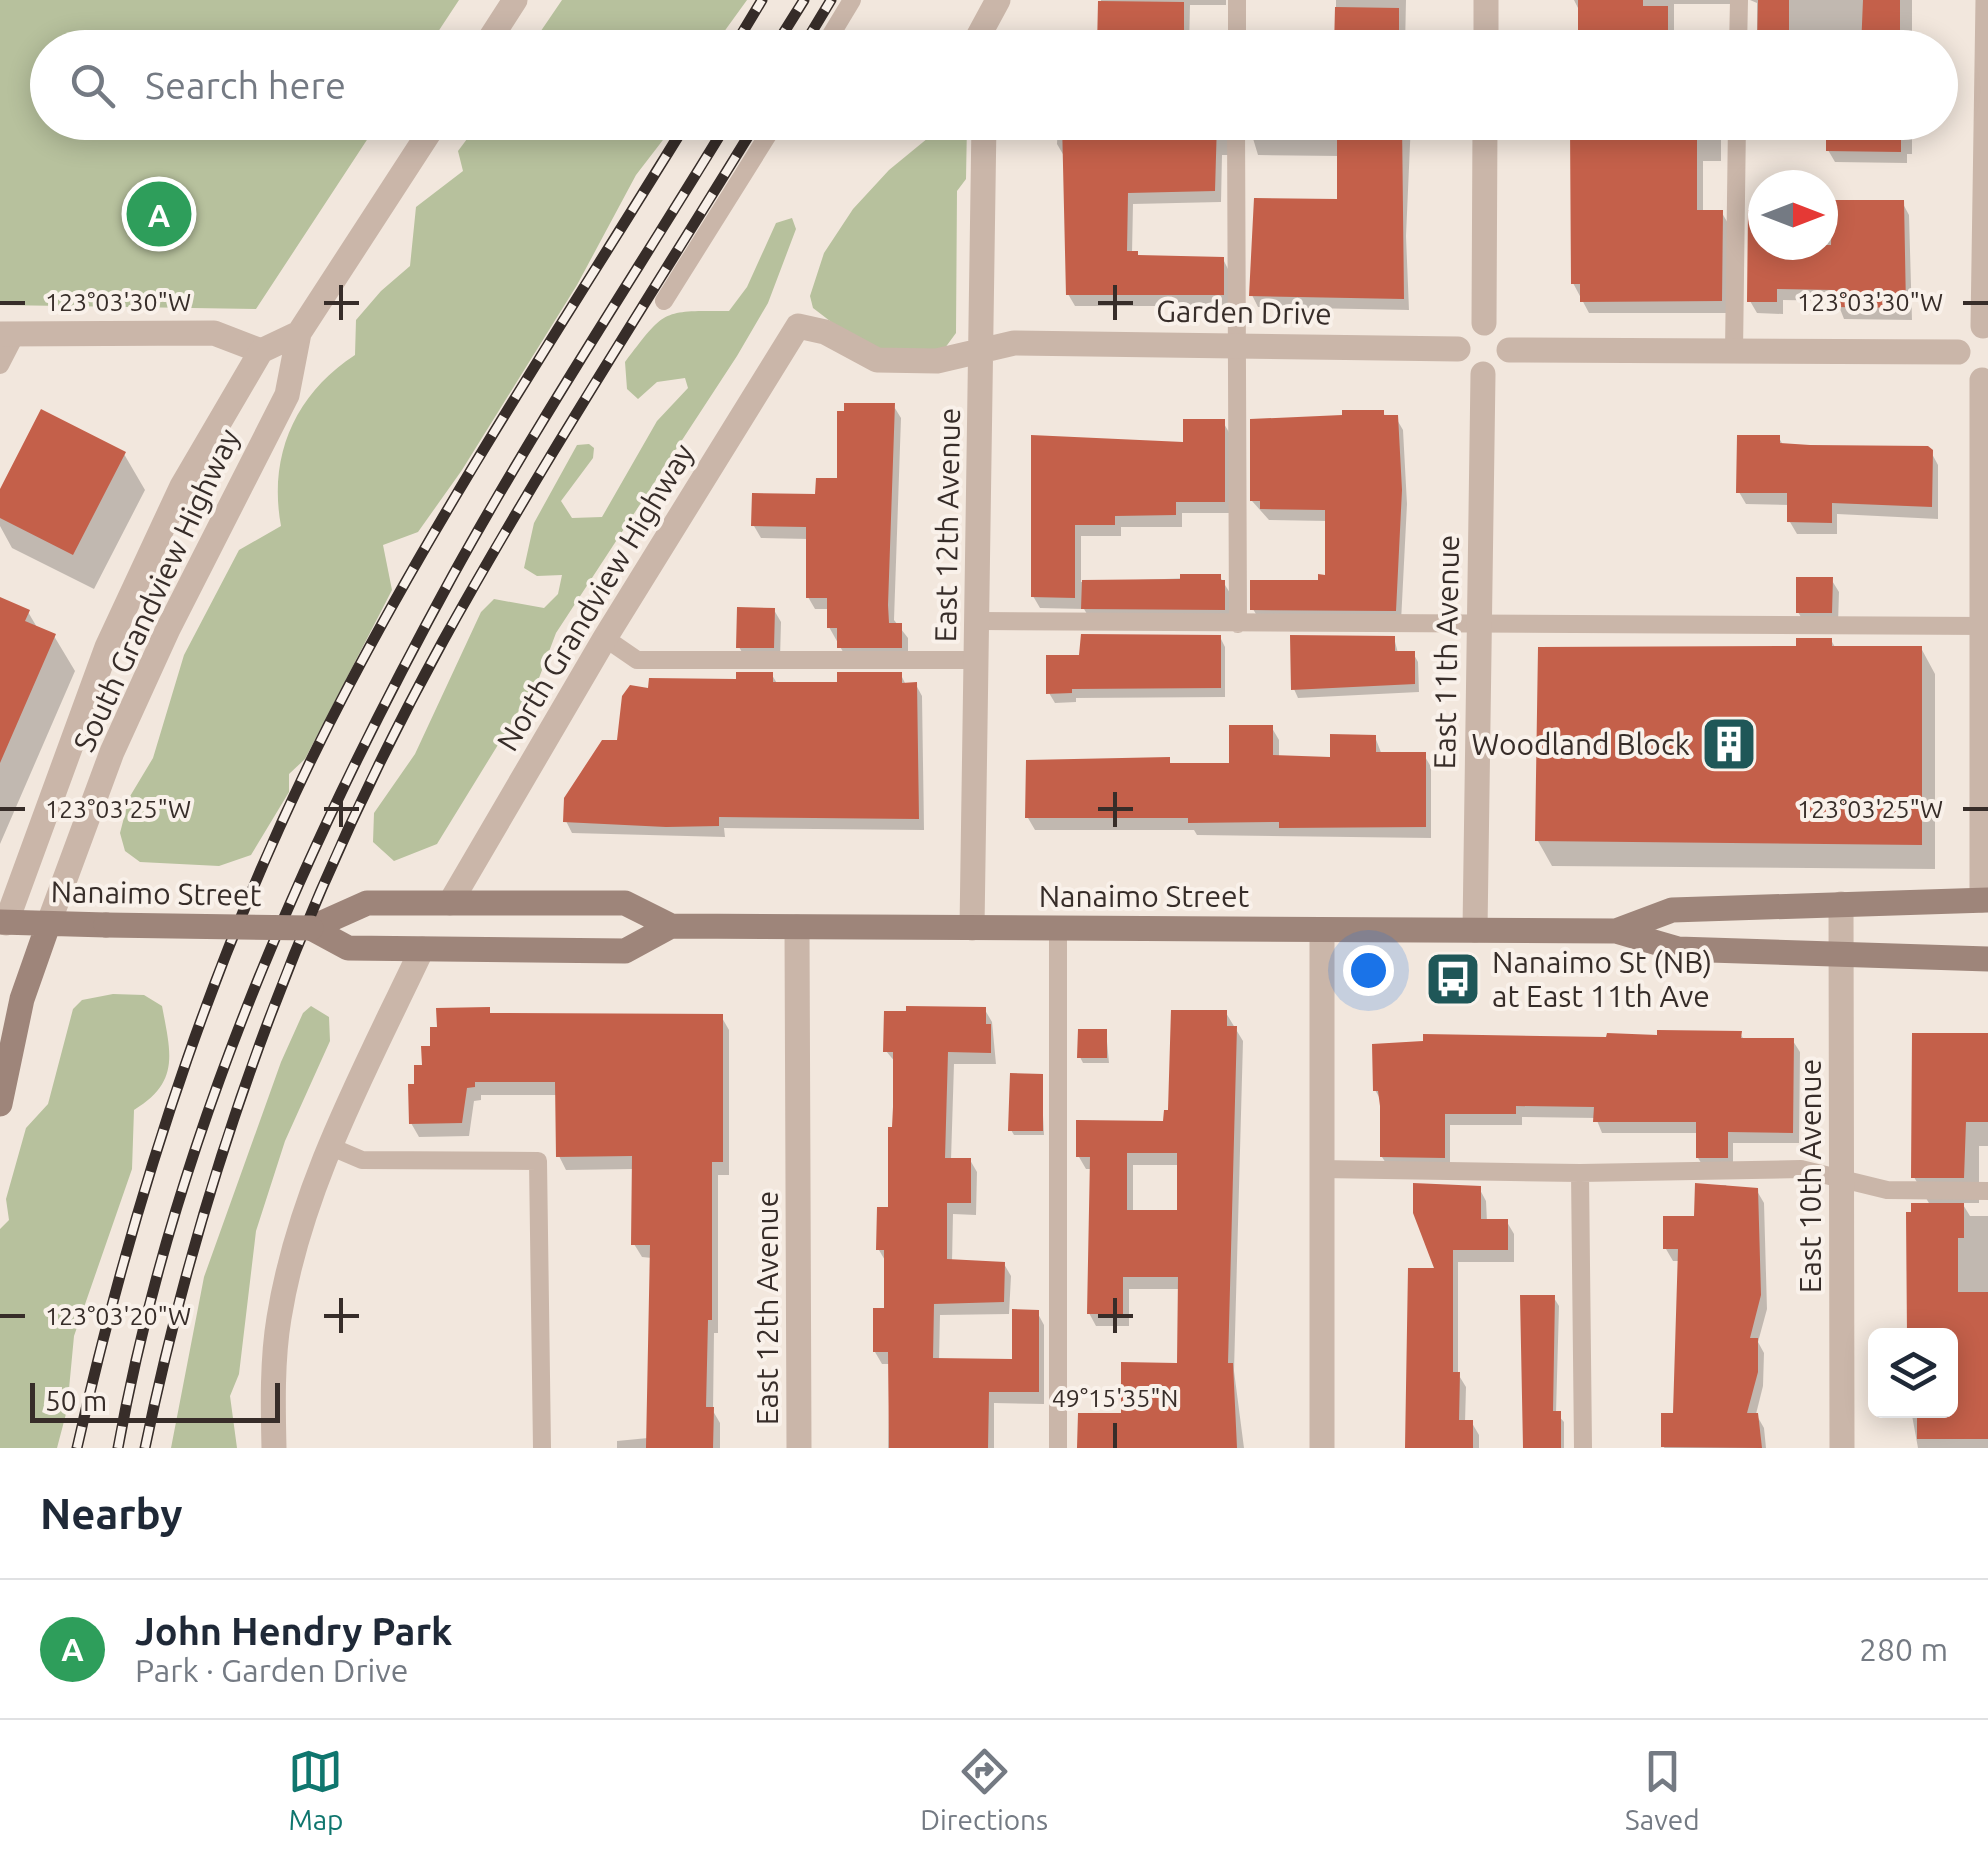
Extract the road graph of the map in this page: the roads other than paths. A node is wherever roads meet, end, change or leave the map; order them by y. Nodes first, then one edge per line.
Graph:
1 (515, 0) edge
2 (852, 0) edge
3 (998, 0) edge
4 (1237, 0) edge
5 (1486, 0) edge
6 (1739, 0) edge
7 (1988, 0) edge
8 (496, 30) edge
9 (833, 30) edge
10 (982, 30) edge
11 (1237, 30) edge
12 (1486, 30) edge
13 (1738, 30) edge
14 (424, 140) edge
15 (765, 140) edge
16 (984, 140) edge
17 (1236, 140) edge
18 (1485, 140) edge
19 (1737, 140) edge
20 (664, 301) dead end
21 (1484, 323) junction
22 (798, 326) joint
23 (1985, 326) edge
24 (299, 333) junction
25 (8, 334) edge
26 (1236, 343) junction
27 (1458, 349) junction
28 (981, 350) junction
29 (1508, 350) junction
30 (260, 351) junction
31 (1734, 352) junction
32 (1958, 352) junction
33 (0, 365) edge
34 (1484, 374) junction
35 (1985, 380) edge
36 (978, 621) junction
37 (1238, 624) junction
38 (1478, 626) junction
39 (1986, 626) edge
40 (605, 638) junction
41 (978, 660) junction
42 (1985, 900) edge
43 (450, 904) junction
44 (1841, 904) junction
45 (48, 924) junction
46 (672, 926) junction
47 (797, 927) junction
48 (2, 928) edge
49 (311, 928) junction
50 (972, 928) junction
51 (1058, 928) junction
52 (1322, 930) junction
53 (1475, 930) junction
54 (1616, 931) junction
55 (422, 949) junction
56 (1843, 958) junction
57 (1988, 959) edge
58 (0, 1104) edge
59 (329, 1146) junction
60 (1322, 1170) junction
61 (1580, 1174) junction
62 (1842, 1178) junction
63 (1988, 1191) edge
64 (274, 1448) edge
65 (542, 1448) edge
66 (799, 1448) edge
67 (1058, 1448) edge
68 (1322, 1448) edge
69 (1582, 1448) edge
70 (1842, 1448) edge

1 - 8 street
2 - 9 lane
3 - 10 street
4 - 11 lane
5 - 12 street
6 - 13 lane
7 - 23 street
14 - 24 street, South Grandview Highway
15 - 20 lane
16 - 28 street, East 12th Avenue
17 - 26 lane
18 - 21 street
19 - 31 lane
21 - 27 street
21 - 29 street
22 - 28 street, Garden Drive
22 - 40 street, North Grandview Highway
23 - 32 street
24 - 30 street
24 - 45 street, South Grandview Highway
25 - 30 street
25 - 33 lane
26 - 27 street, Garden Drive
26 - 28 street, Garden Drive
26 - 37 lane
27 - 34 street
28 - 36 street, East 12th Avenue
29 - 31 street
29 - 34 street
30 - 48 street, South Grandview Highway
31 - 32 street
32 - 35 street
34 - 38 street, East 11th Avenue
35 - 39 street
36 - 37 lane
36 - 41 street, East 12th Avenue
37 - 38 lane
38 - 39 lane
38 - 53 street, East 11th Avenue
39 - 42 street
40 - 41 lane
40 - 43 street, North Grandview Highway
41 - 50 street, East 12th Avenue
42 - 44 main road, Nanaimo Street
43 - 46 main road, Nanaimo Street
43 - 49 main road, Nanaimo Street
44 - 54 main road, Nanaimo Street
44 - 56 street, East 10th Avenue
45 - 48 main road, Nanaimo Street
45 - 49 main road, Nanaimo Street, bridge
45 - 58 main road, South Grandview Highway
46 - 47 main road, Nanaimo Street
46 - 55 main road, Nanaimo Street
47 - 50 main road, Nanaimo Street
47 - 66 street, East 12th Avenue
49 - 55 main road, Nanaimo Street
50 - 51 main road, Nanaimo Street
51 - 52 main road, Nanaimo Street
51 - 67 lane
52 - 53 main road, Nanaimo Street
52 - 60 street
53 - 54 main road, Nanaimo Street
54 - 56 main road, Nanaimo Street
55 - 59 street
56 - 57 main road, Nanaimo Street
56 - 62 street, East 10th Avenue
59 - 64 street
59 - 65 lane
60 - 61 lane
60 - 68 street
61 - 62 lane
61 - 69 lane
62 - 63 lane
62 - 70 street, East 10th Avenue

